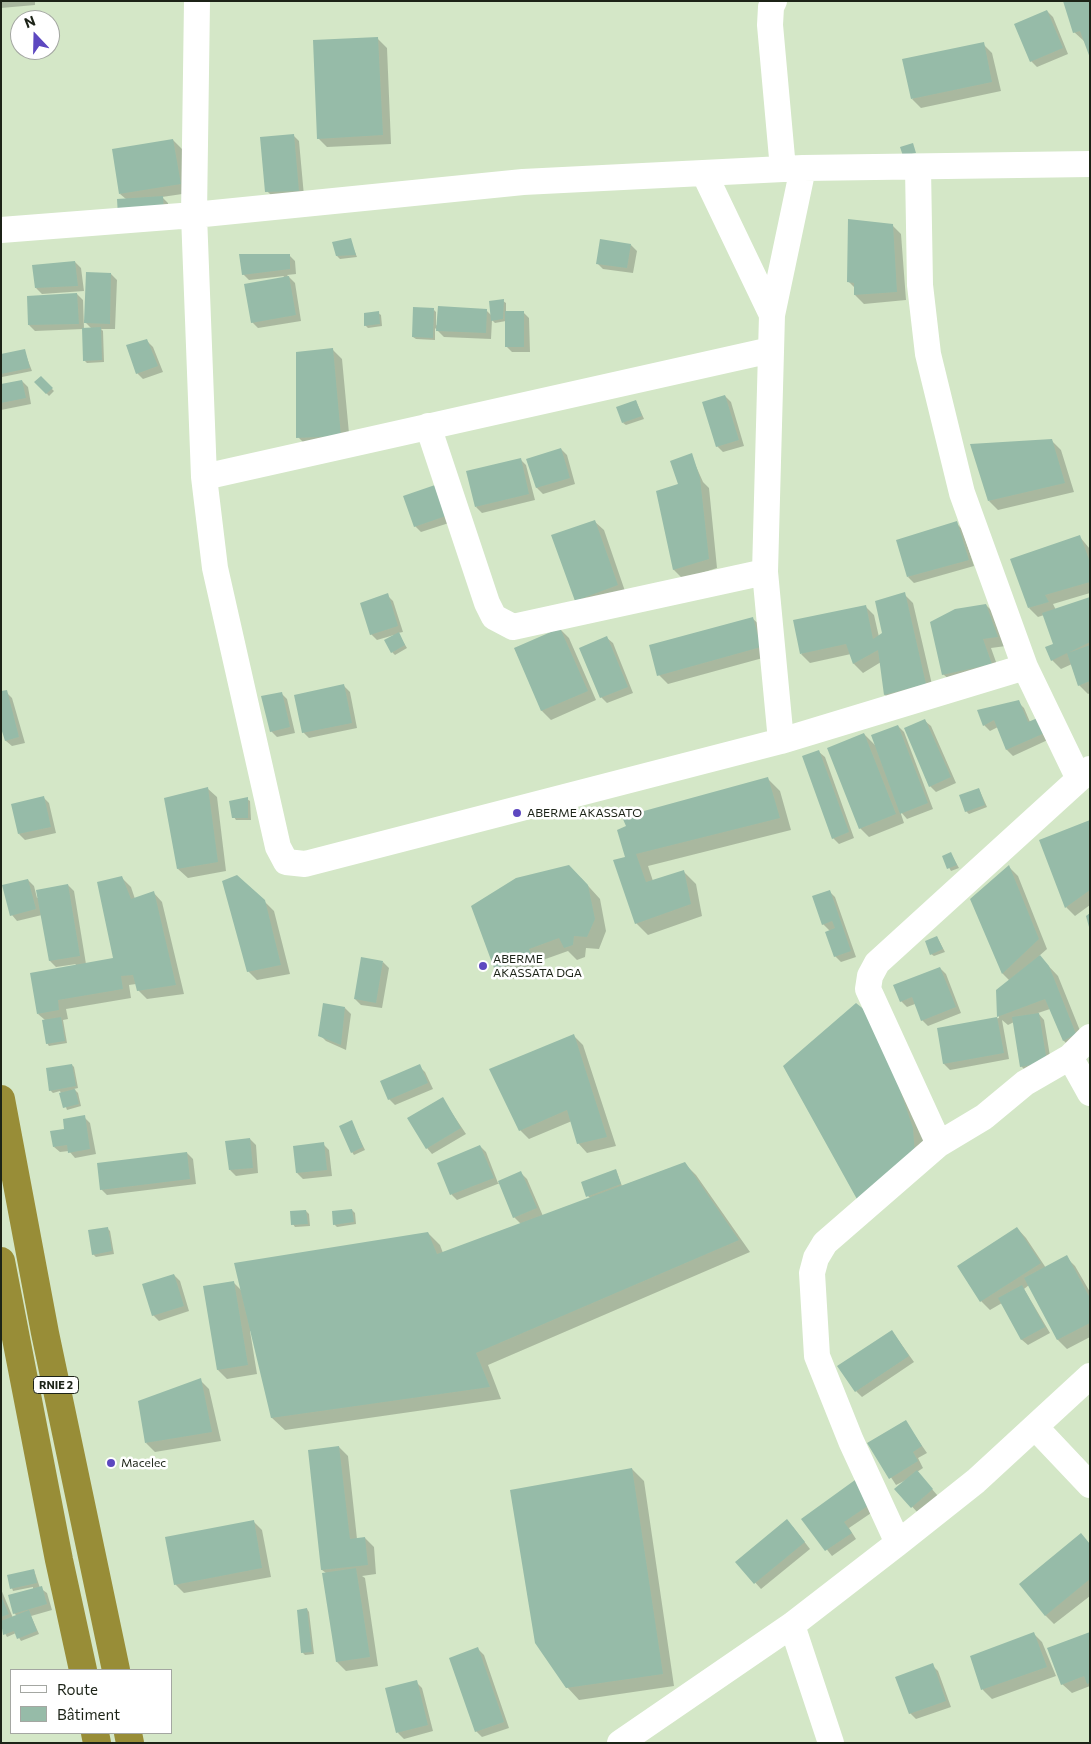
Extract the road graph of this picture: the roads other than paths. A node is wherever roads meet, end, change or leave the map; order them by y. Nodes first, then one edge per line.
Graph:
1 (197, 1) edge
2 (774, 1) edge
3 (1090, 164) edge
4 (793, 168) junction
5 (918, 168) junction
6 (704, 173) junction
7 (194, 215) junction
8 (1, 230) edge
9 (772, 315) junction
10 (771, 350) junction
11 (428, 426) junction
12 (204, 477) junction
13 (765, 572) junction
14 (1025, 667) junction
15 (781, 740) junction
16 (1084, 774) edge
17 (1090, 1036) edge
18 (1070, 1057) junction
19 (1090, 1093) edge
20 (1, 1099) edge
21 (939, 1144) junction
22 (1, 1261) edge
23 (1090, 1376) edge
24 (1036, 1428) junction
25 (1090, 1485) edge
26 (898, 1543) junction
27 (792, 1625) junction
28 (83, 1669) edge
29 (116, 1669) edge
30 (620, 1743) edge
31 (831, 1743) edge

1 - 7 street
2 - 4 street
3 - 5 street
4 - 5 street
4 - 6 street
4 - 9 street
5 - 14 street
6 - 7 street
6 - 9 street
7 - 8 street
7 - 12 street
9 - 10 street
10 - 11 street
10 - 13 street
11 - 12 street
11 - 13 street
12 - 15 street
13 - 15 street
14 - 15 street
14 - 16 street
16 - 21 street
17 - 18 street
18 - 19 street
18 - 21 street
20 - 29 highway, RNIE 2 / RNIE 2
21 - 26 street
22 - 28 highway, RNIE 2 / RNIE 2
23 - 24 street
24 - 25 street
24 - 26 street
26 - 27 street
27 - 30 street
27 - 31 street

